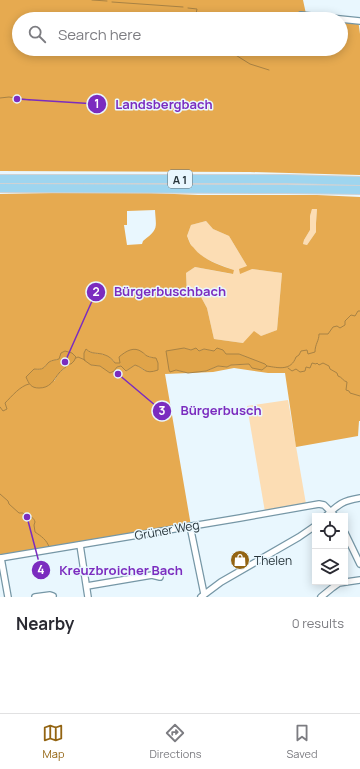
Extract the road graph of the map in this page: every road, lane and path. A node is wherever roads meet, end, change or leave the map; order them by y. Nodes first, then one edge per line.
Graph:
1 (348, 20) edge
2 (360, 21) edge
3 (0, 179) edge
4 (360, 181) edge
5 (0, 188) edge
6 (360, 190) edge
7 (360, 498) edge
8 (331, 511) joint
9 (190, 526) junction
10 (312, 528) edge
11 (348, 539) edge
12 (80, 545) junction
13 (1, 558) edge
14 (360, 564) edge
15 (160, 577) dead end
16 (360, 580) edge
17 (87, 586) junction
18 (53, 596) dead end
19 (202, 596) edge
20 (8, 597) edge
21 (35, 597) edge
22 (88, 597) edge
23 (321, 597) edge

1 - 2 street
3 - 4 highway, A 1
5 - 6 highway, A 1
7 - 8 street
8 - 9 street, Grüner Weg
9 - 12 street, Grüner Weg
9 - 19 street
10 - 19 street
11 - 14 street
12 - 13 street, Grüner Weg
12 - 17 street
13 - 20 street
15 - 17 street
16 - 23 street
17 - 22 street
18 - 21 street

